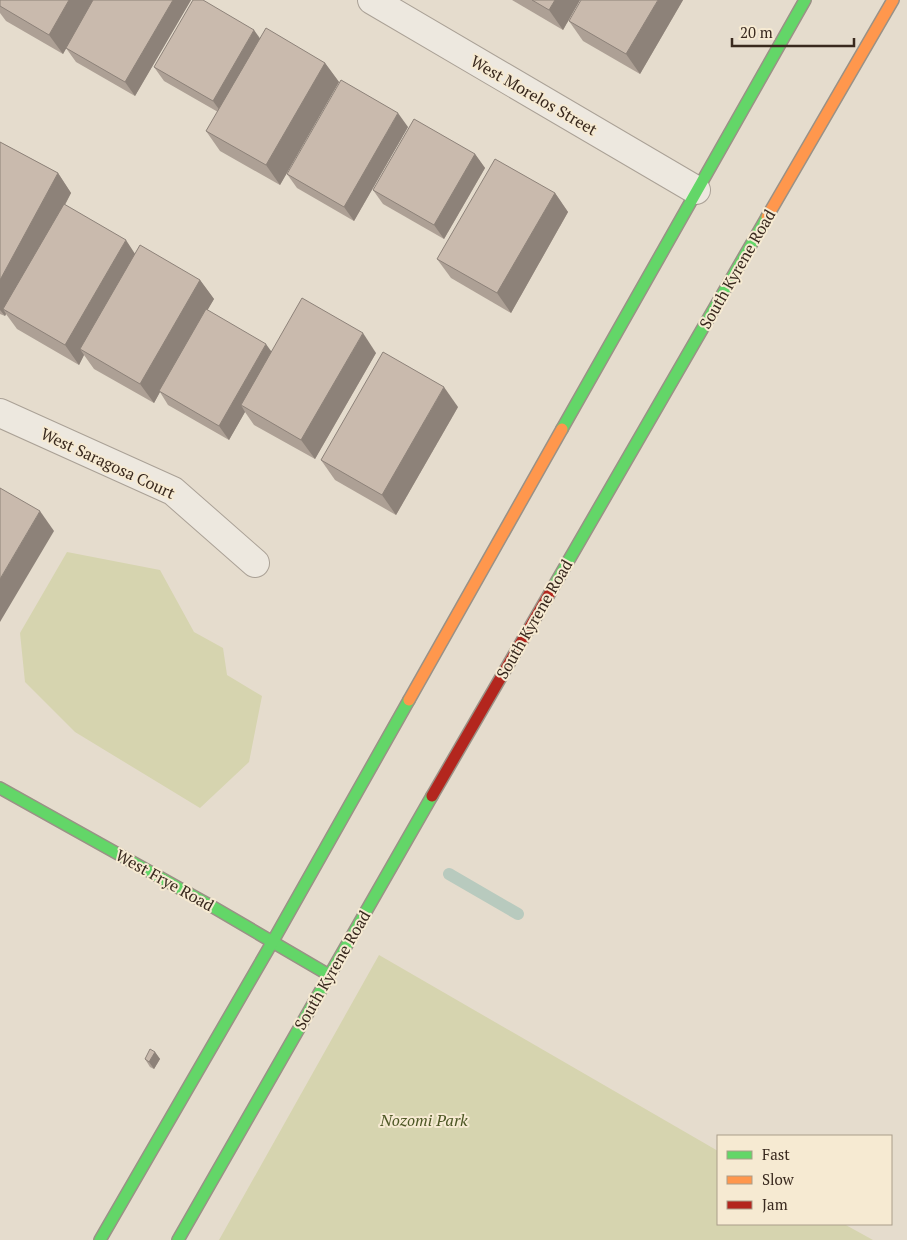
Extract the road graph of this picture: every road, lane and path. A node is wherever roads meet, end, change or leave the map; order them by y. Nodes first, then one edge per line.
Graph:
1 (372, 0) edge
2 (805, 0) edge
3 (893, 0) edge
4 (696, 190) junction
5 (0, 413) edge
6 (255, 563) dead end
7 (0, 788) edge
8 (273, 941) junction
9 (329, 975) junction
10 (100, 1240) edge
11 (178, 1240) edge

1 - 4 street, West Morelos Street
2 - 4 main road
3 - 9 main road, South Kyrene Road
4 - 8 main road
5 - 6 street, West Saragosa Court
7 - 8 main road, West Frye Road
8 - 9 main road, West Frye Road
8 - 10 main road
9 - 11 main road, South Kyrene Road

